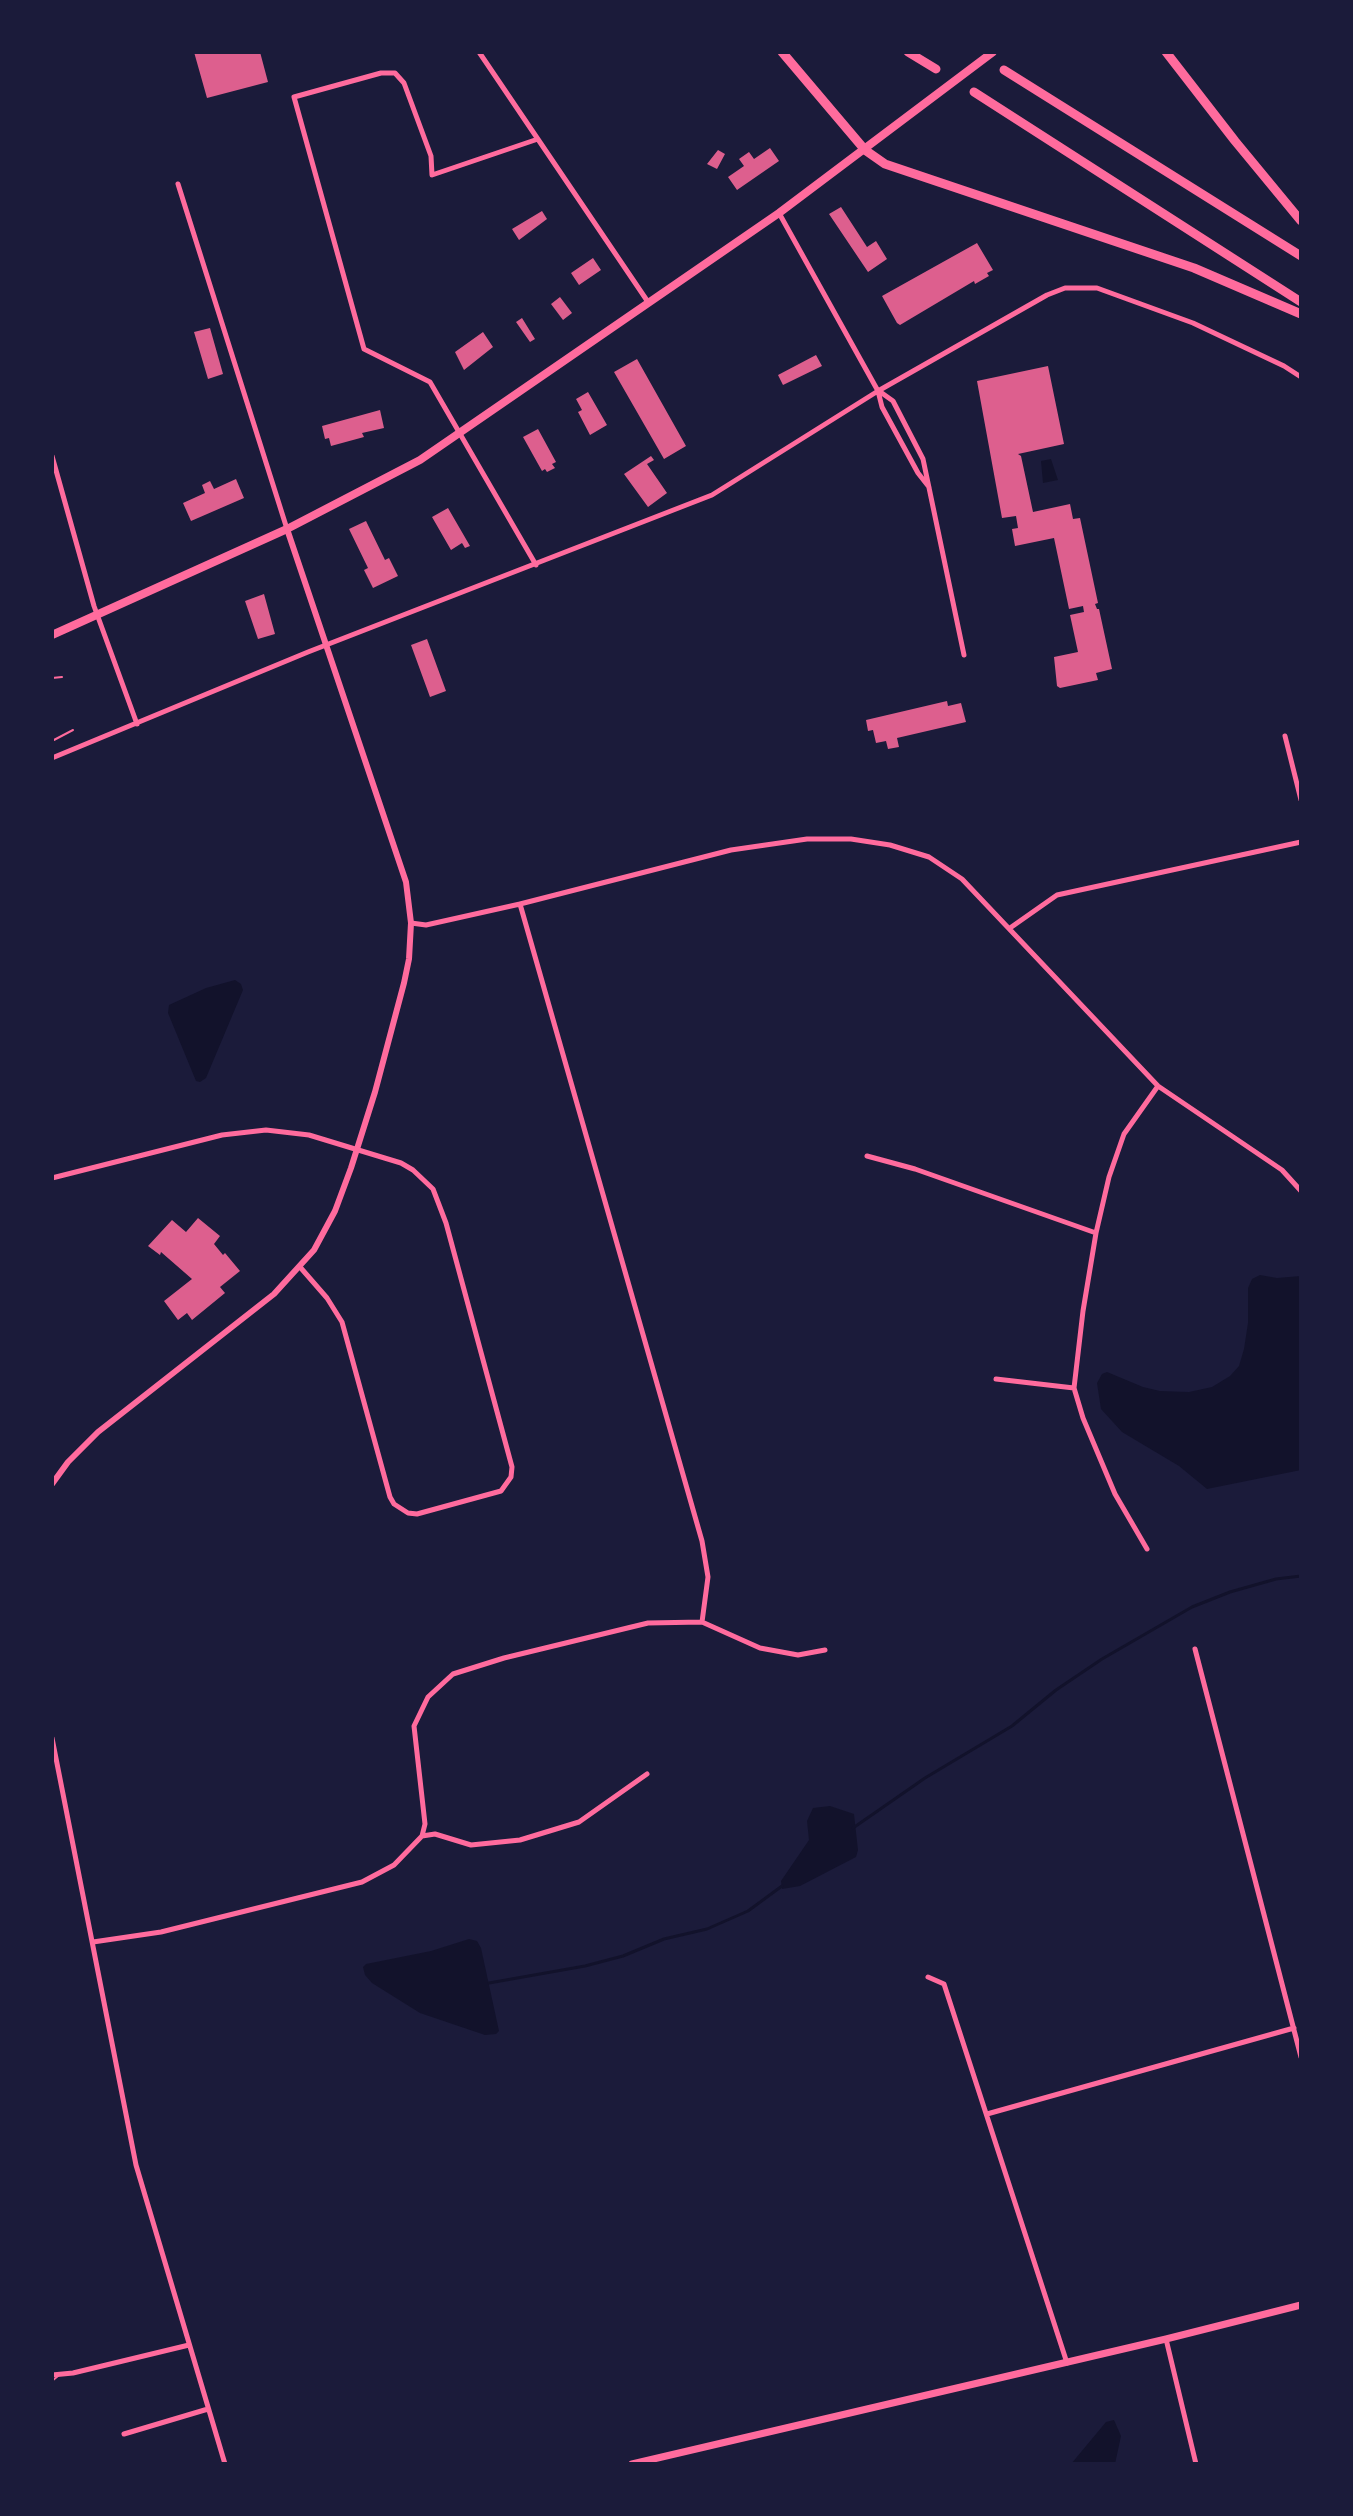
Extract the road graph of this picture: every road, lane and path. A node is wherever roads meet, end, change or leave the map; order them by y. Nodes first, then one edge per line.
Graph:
1 (479, 52) edge
2 (782, 52) edge
3 (908, 52) edge
4 (993, 52) edge
5 (1168, 54) edge
6 (936, 69) dead end
7 (1004, 70) dead end
8 (974, 92) dead end
9 (538, 139) junction
10 (865, 150) junction
11 (178, 184) dead end
12 (779, 213) junction
13 (1301, 221) edge
14 (1301, 256) edge
15 (648, 302) junction
16 (1301, 302) edge
17 (1301, 314) edge
18 (1301, 377) edge
19 (878, 391) junction
20 (460, 434) junction
21 (52, 456) edge
22 (929, 487) junction
23 (287, 529) junction
24 (536, 565) junction
25 (98, 616) junction
26 (52, 635) edge
27 (327, 645) junction
28 (964, 655) dead end
29 (62, 677) dead end
30 (52, 678) edge
31 (137, 724) junction
32 (73, 730) dead end
33 (1285, 736) dead end
34 (52, 741) edge
35 (52, 758) edge
36 (1301, 800) edge
37 (1301, 842) edge
38 (520, 904) junction
39 (411, 923) junction
40 (1010, 928) junction
41 (1158, 1086) junction
42 (357, 1149) junction
43 (867, 1156) dead end
44 (52, 1178) edge
45 (1301, 1191) edge
46 (1096, 1233) junction
47 (300, 1267) junction
48 (996, 1379) dead end
49 (1074, 1388) junction
50 (52, 1484) edge
51 (1147, 1549) dead end
52 (702, 1622) junction
53 (1195, 1649) dead end
54 (825, 1650) dead end
55 (52, 1738) edge
56 (647, 1774) dead end
57 (422, 1836) junction
58 (93, 1942) junction
59 (928, 1977) dead end
60 (1294, 2028) junction
61 (1301, 2057) edge
62 (987, 2114) junction
63 (1301, 2305) edge
64 (1166, 2339) junction
65 (189, 2345) junction
66 (1067, 2363) junction
67 (55, 2375) edge
68 (52, 2381) edge
69 (208, 2409) junction
70 (124, 2434) dead end
71 (225, 2464) edge
72 (632, 2464) edge
73 (1196, 2464) edge

1 - 9 street
2 - 10 highway
3 - 6 highway
4 - 10 main road
5 - 13 highway
7 - 14 highway
8 - 16 highway
9 - 15 street
9 - 20 street
10 - 12 main road
10 - 17 highway
11 - 23 street
12 - 15 main road
12 - 19 street
15 - 20 main road
18 - 19 street
19 - 22 street
19 - 22 street
19 - 24 street
20 - 23 main road
20 - 24 street
21 - 25 street
22 - 28 street
23 - 25 main road
23 - 27 street
24 - 27 street
25 - 26 main road
25 - 31 street
27 - 31 street
27 - 39 street
29 - 30 lane
31 - 35 street
32 - 34 lane
33 - 36 street
37 - 40 street
38 - 39 street
38 - 40 street
38 - 52 street
39 - 42 street
40 - 41 street
41 - 45 street
41 - 46 street
42 - 44 street
42 - 47 street
42 - 47 street
43 - 46 street
46 - 49 street
47 - 50 street
48 - 49 street
49 - 51 street
52 - 54 street
52 - 57 street
53 - 60 street
55 - 58 street
56 - 57 street
57 - 58 street
58 - 65 street
59 - 62 street
60 - 61 street
60 - 62 street
62 - 66 street
63 - 64 main road
64 - 66 main road
64 - 73 street
65 - 67 street
65 - 69 street
66 - 72 main road
67 - 68 lane
69 - 70 street
69 - 71 street

